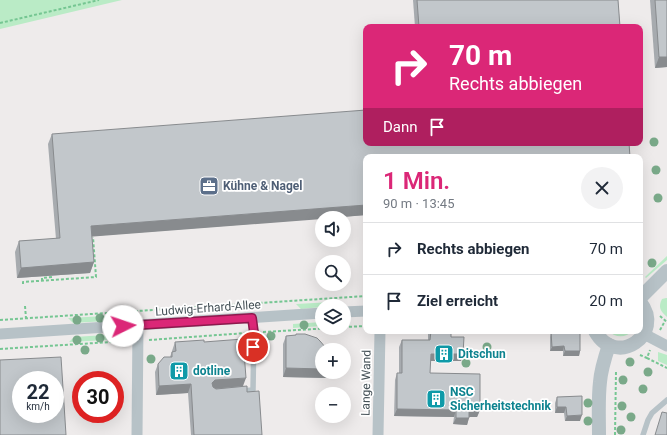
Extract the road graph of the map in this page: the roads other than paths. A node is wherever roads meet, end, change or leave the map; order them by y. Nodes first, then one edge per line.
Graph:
1 (667, 271) edge
2 (643, 295) edge
3 (643, 306) edge
4 (363, 311) edge
5 (351, 312) edge
6 (315, 314) edge
7 (252, 318) junction
8 (138, 325) junction
9 (0, 334) edge
10 (380, 334) edge
11 (598, 334) edge
12 (649, 336) junction
13 (608, 345) junction
14 (667, 346) edge
15 (233, 391) edge
16 (667, 400) edge
17 (137, 435) edge
18 (378, 435) edge
19 (599, 435) edge
20 (643, 435) edge

1 - 2 street
3 - 12 street
4 - 5 street
6 - 7 street, Ludwig-Erhard-Allee
7 - 8 street, Ludwig-Erhard-Allee
7 - 15 lane
8 - 9 street, Ludwig-Erhard-Allee
8 - 17 street
10 - 18 street, Lange Wand
11 - 13 street
12 - 13 street
12 - 14 street
13 - 19 street
16 - 20 lane

